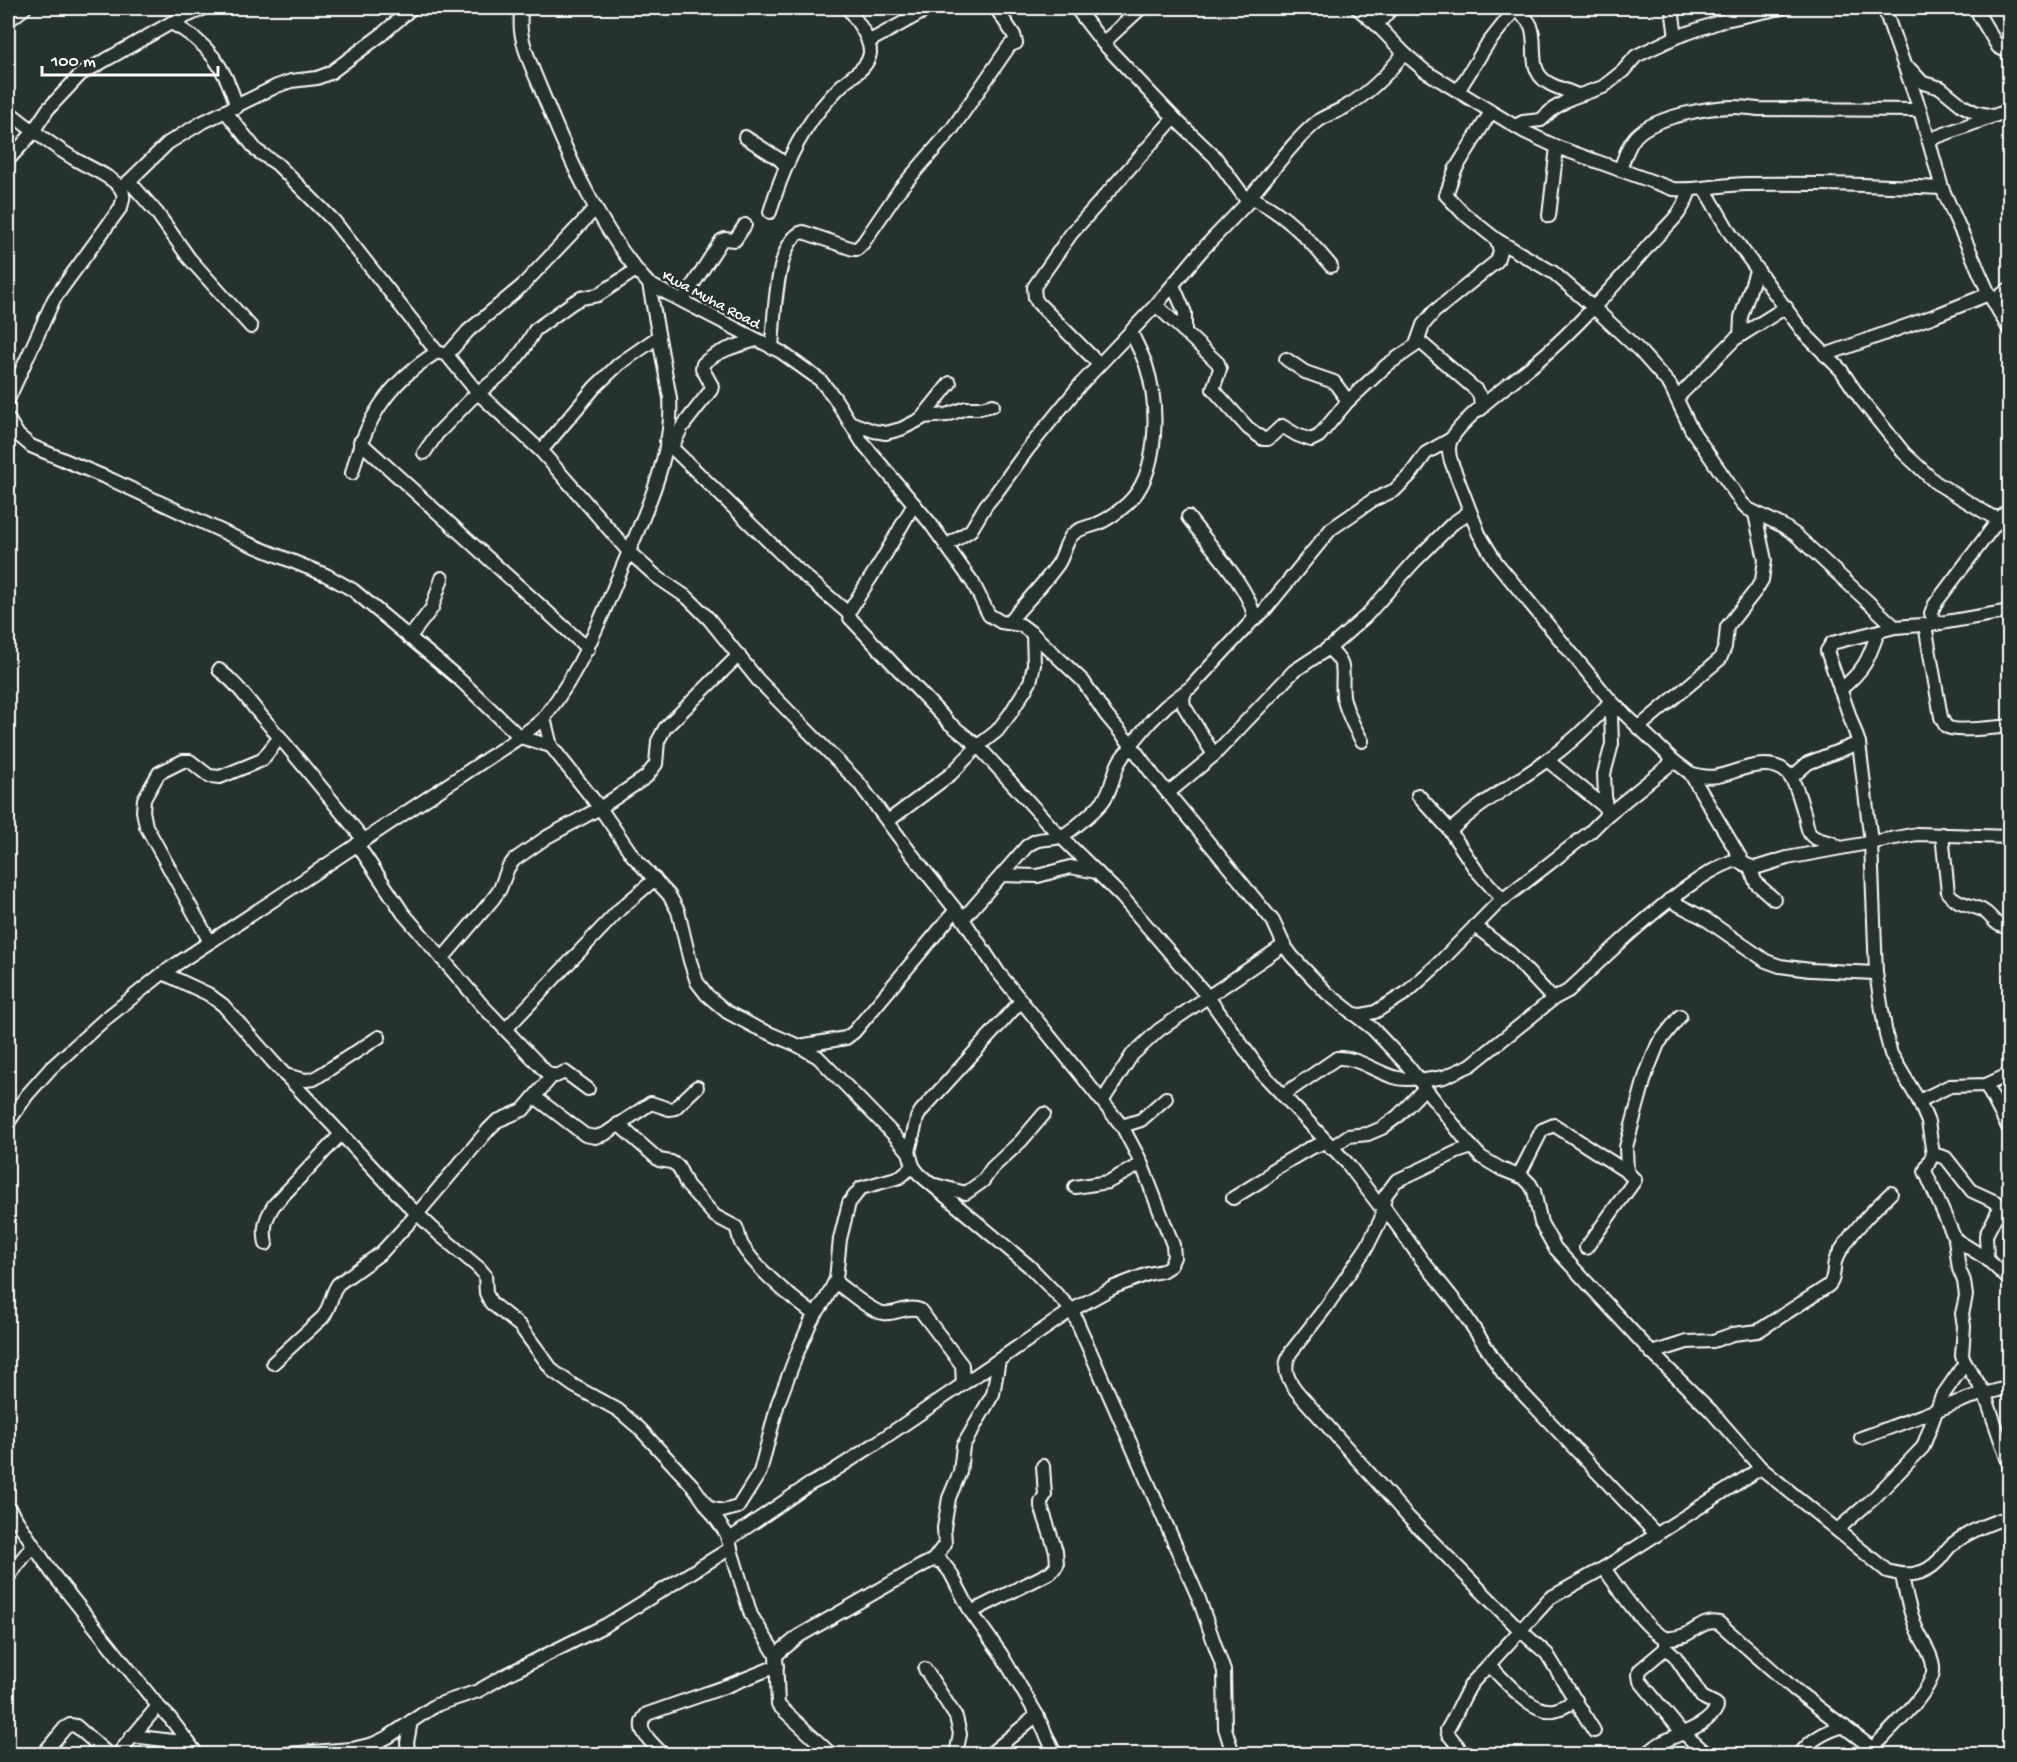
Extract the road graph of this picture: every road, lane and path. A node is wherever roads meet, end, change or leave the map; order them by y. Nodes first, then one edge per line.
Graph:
1 (25, 8) edge
2 (206, 8) edge
3 (412, 8) edge
4 (521, 8) edge
5 (848, 8) edge
6 (930, 8) edge
7 (996, 8) edge
8 (1076, 8) edge
9 (1141, 8) edge
10 (1357, 8) edge
11 (1392, 8) edge
12 (1517, 8) edge
13 (1672, 8) edge
14 (1782, 8) edge
15 (1884, 8) edge
16 (1978, 8) edge
17 (1767, 9) edge
18 (8, 21) edge
19 (171, 23) junction
20 (1377, 25) junction
21 (1676, 37) junction
22 (868, 42) junction
23 (1103, 44) junction
24 (1404, 53) junction
25 (2010, 53) edge
26 (1904, 60) junction
27 (1458, 91) junction
28 (1577, 95) junction
29 (232, 109) junction
30 (1920, 110) junction
31 (2010, 110) edge
32 (8, 111) edge
33 (1491, 112) junction
34 (1993, 116) junction
35 (1174, 118) junction
36 (1515, 126) junction
37 (33, 132) junction
38 (745, 137) dead end
39 (1928, 140) junction
40 (1557, 147) junction
41 (8, 160) edge
42 (786, 166) junction
43 (1620, 170) junction
44 (125, 185) junction
45 (1704, 188) junction
46 (1942, 188) junction
47 (1690, 190) junction
48 (1249, 199) junction
49 (596, 208) junction
50 (771, 212) dead end
51 (1549, 216) dead end
52 (745, 225) dead end
53 (1497, 240) junction
54 (1331, 266) dead end
55 (1757, 268) junction
56 (636, 270) junction
57 (649, 284) junction
58 (1173, 285) junction
59 (2010, 288) edge
60 (1991, 297) junction
61 (683, 300) junction
62 (1156, 305) junction
63 (1593, 307) junction
64 (1786, 307) junction
65 (251, 327) dead end
66 (2010, 331) edge
67 (1131, 332) junction
68 (1185, 333) junction
69 (1740, 336) junction
70 (658, 338) junction
71 (757, 340) junction
72 (1418, 340) junction
73 (772, 348) junction
74 (442, 353) junction
75 (1826, 355) junction
76 (1286, 359) dead end
77 (1099, 364) junction
78 (950, 383) dead end
79 (478, 393) junction
80 (1677, 398) junction
81 (8, 400) edge
82 (1348, 401) junction
83 (993, 405) dead end
84 (1481, 409) junction
85 (923, 417) junction
86 (8, 419) edge
87 (849, 422) junction
88 (1451, 439) junction
89 (360, 442) junction
90 (669, 445) junction
91 (542, 451) junction
92 (423, 453) dead end
93 (352, 473) dead end
94 (917, 507) junction
95 (2010, 508) edge
96 (1469, 513) junction
97 (1755, 514) junction
98 (1188, 517) dead end
99 (2000, 518) junction
100 (946, 546) junction
101 (629, 552) junction
102 (442, 578) dead end
103 (2010, 611) edge
104 (848, 613) junction
105 (1254, 619) junction
106 (1008, 623) junction
107 (1930, 624) junction
108 (1895, 627) junction
109 (1878, 632) junction
110 (1033, 634) junction
111 (409, 638) junction
112 (1328, 648) junction
113 (588, 649) junction
114 (739, 655) junction
115 (219, 670) dead end
116 (1840, 690) junction
117 (1185, 692) junction
118 (1609, 702) junction
119 (544, 718) junction
120 (2010, 726) edge
121 (1638, 728) junction
122 (280, 737) junction
123 (520, 737) junction
124 (1362, 741) dead end
125 (1859, 742) junction
126 (550, 746) junction
127 (978, 746) junction
128 (1132, 746) junction
129 (1214, 755) junction
130 (1547, 760) junction
131 (1674, 761) junction
132 (1690, 773) junction
133 (1791, 778) junction
134 (1168, 793) junction
135 (1418, 795) dead end
136 (600, 808) junction
137 (1605, 812) junction
138 (888, 821) junction
139 (1450, 831) junction
140 (1942, 834) junction
141 (1061, 836) junction
142 (2010, 837) edge
143 (360, 841) junction
144 (1871, 842) junction
145 (1839, 848) junction
146 (1747, 865) junction
147 (1097, 872) junction
148 (1002, 875) junction
149 (655, 879) junction
150 (1774, 899) dead end
151 (1503, 900) junction
152 (1669, 900) junction
153 (959, 915) junction
154 (1475, 926) junction
155 (2010, 928) edge
156 (210, 942) junction
157 (1284, 945) junction
158 (442, 959) junction
159 (163, 973) junction
160 (1876, 973) junction
161 (1208, 997) junction
162 (1552, 999) junction
163 (1021, 1002) junction
164 (1382, 1009) junction
165 (1353, 1014) junction
166 (1680, 1016) dead end
167 (506, 1029) junction
168 (1373, 1029) junction
169 (378, 1037) dead end
170 (799, 1046) junction
171 (2010, 1074) edge
172 (285, 1075) junction
173 (553, 1075) junction
174 (1420, 1082) junction
175 (1986, 1085) junction
176 (697, 1087) dead end
177 (588, 1089) dead end
178 (1283, 1095) junction
179 (535, 1097) junction
180 (1166, 1098) dead end
181 (1103, 1100) junction
182 (1919, 1101) junction
183 (1044, 1114) dead end
184 (8, 1123) edge
185 (618, 1124) junction
186 (1122, 1126) junction
187 (2010, 1131) edge
188 (341, 1134) junction
189 (1328, 1145) junction
190 (1472, 1148) junction
191 (909, 1152) junction
192 (1933, 1154) junction
193 (1141, 1164) junction
194 (913, 1166) junction
195 (1627, 1172) junction
196 (1519, 1175) junction
197 (934, 1184) junction
198 (1076, 1187) dead end
199 (1891, 1193) dead end
200 (1233, 1198) dead end
201 (1382, 1206) junction
202 (417, 1214) junction
203 (2003, 1214) edge
204 (1955, 1239) junction
205 (266, 1244) dead end
206 (1586, 1248) dead end
207 (1987, 1259) junction
208 (2006, 1277) dead end
209 (835, 1282) junction
210 (1072, 1310) junction
211 (815, 1315) junction
212 (1652, 1353) junction
213 (999, 1360) junction
214 (273, 1363) dead end
215 (1965, 1364) junction
216 (963, 1384) junction
217 (2010, 1386) edge
218 (1984, 1392) junction
219 (1937, 1410) junction
220 (1861, 1438) dead end
221 (1043, 1466) dead end
222 (2010, 1467) edge
223 (1761, 1468) junction
224 (8, 1507) edge
225 (738, 1507) junction
226 (710, 1508) junction
227 (2010, 1516) edge
228 (1837, 1530) junction
229 (1657, 1535) junction
230 (728, 1540) junction
231 (33, 1545) junction
232 (933, 1560) junction
233 (1604, 1568) junction
234 (1902, 1575) junction
235 (8, 1577) edge
236 (971, 1612) junction
237 (1521, 1631) junction
238 (1665, 1643) junction
239 (776, 1660) junction
240 (1489, 1665) junction
241 (925, 1669) dead end
242 (1576, 1701) junction
243 (158, 1706) junction
244 (1037, 1715) junction
245 (411, 1721) junction
246 (1844, 1726) junction
247 (1594, 1731) dead end
248 (1683, 1733) junction
249 (132, 1736) junction
250 (189, 1743) junction
251 (1876, 1752) edge
252 (43, 1755) edge
253 (108, 1755) edge
254 (118, 1755) edge
255 (197, 1755) edge
256 (285, 1755) edge
257 (409, 1755) edge
258 (662, 1755) edge
259 (831, 1755) edge
260 (956, 1755) edge
261 (990, 1755) edge
262 (1055, 1755) edge
263 (1233, 1755) edge
264 (1453, 1755) edge
265 (1646, 1755) edge
266 (1707, 1755) edge
267 (1800, 1755) edge

1 - 18 street
2 - 19 street
3 - 29 street
4 - 49 street, Kwa Muha Road
5 - 22 street
6 - 22 street
7 - 73 street
8 - 23 street
9 - 23 street
10 - 20 street
11 - 20 street
12 - 27 street
12 - 28 street
13 - 21 street
14 - 17 street
15 - 26 street
16 - 25 street
17 - 21 street
19 - 29 street
19 - 37 street
20 - 24 street
21 - 28 street
22 - 42 street
23 - 35 street
24 - 27 street
24 - 48 street
26 - 30 street
26 - 34 street
27 - 33 street
28 - 36 street
29 - 44 street
29 - 74 street
30 - 39 street
30 - 43 street
31 - 34 street
32 - 37 street
33 - 36 street
33 - 53 street
34 - 39 street
35 - 48 street
35 - 77 street
36 - 40 street
37 - 41 street
37 - 44 street
38 - 42 street
39 - 46 street
40 - 43 street
40 - 51 street
42 - 50 street
43 - 47 street
44 - 65 street
44 - 81 street
45 - 46 street
45 - 47 street
45 - 55 street
46 - 60 street
47 - 63 street
48 - 54 street
48 - 58 street
49 - 56 street, Kwa Muha Road
49 - 74 street
52 - 61 street
53 - 63 street
53 - 72 street
55 - 64 street
55 - 69 street
56 - 57 street, Kwa Muha Road
56 - 79 street
57 - 61 street, Kwa Muha Road
57 - 70 street
58 - 62 street
58 - 68 street
59 - 60 street
60 - 66 street
60 - 75 street
61 - 71 street, Kwa Muha Road
62 - 67 street
62 - 68 street
63 - 80 street
63 - 84 street
64 - 69 street
64 - 75 street
67 - 77 street
67 - 106 street
68 - 82 street
69 - 80 street
70 - 90 street
70 - 91 street
71 - 73 street, Kwa Muha Road
71 - 90 street
72 - 82 street
72 - 84 street
73 - 87 street, Kwa Muha Road
74 - 79 street
74 - 89 street
75 - 99 street
76 - 82 street
77 - 100 street
78 - 85 street
79 - 91 street
79 - 92 street
80 - 97 street
83 - 85 street
84 - 88 street
85 - 87 street
86 - 111 street
87 - 94 street, Kwa Muha Road
88 - 96 street
88 - 105 street
89 - 93 street
89 - 113 street
90 - 101 street
90 - 104 street
91 - 101 street
94 - 100 street, Kwa Muha Road
94 - 104 street
95 - 99 street
96 - 112 street
96 - 118 street
97 - 108 street
97 - 121 street
98 - 105 street
99 - 107 street
100 - 106 street, Kwa Muha Road
101 - 113 street
101 - 114 street
102 - 111 street
103 - 107 street
104 - 127 street
105 - 117 street
106 - 110 street, Kwa Muha Road
107 - 108 street
107 - 120 street
108 - 109 street
109 - 116 street
109 - 116 street
110 - 127 street
110 - 128 street, Kwa Muha Road
111 - 123 street
112 - 124 street
112 - 129 street
113 - 119 street
114 - 136 street
114 - 138 street
115 - 122 street
116 - 125 street
117 - 128 street
117 - 129 street
118 - 121 street
118 - 130 street
118 - 137 street
119 - 123 street
119 - 126 street
121 - 131 street
122 - 143 street
122 - 156 street
123 - 126 street
123 - 143 street
125 - 133 street
125 - 144 street
126 - 136 street
127 - 138 street
127 - 141 street
128 - 134 street, Kwa Muha Road
128 - 141 street
129 - 134 street
130 - 137 street
130 - 139 street
131 - 132 street
131 - 137 street
132 - 133 street
132 - 146 street
133 - 145 street
134 - 157 street, Kwa Muha Road
135 - 139 street
136 - 149 street
136 - 158 street
137 - 151 street
138 - 153 street
139 - 151 street
140 - 142 street
140 - 144 street
140 - 155 street
141 - 147 street
141 - 148 street
143 - 156 street
143 - 158 street
144 - 145 street
144 - 160 street
145 - 146 street
146 - 150 street
146 - 152 street
147 - 148 street
147 - 161 street
148 - 153 street
149 - 167 street
149 - 170 street
151 - 154 street
152 - 160 street
152 - 162 street
153 - 163 street
153 - 170 street
154 - 162 street
154 - 164 street
156 - 159 street
157 - 161 street
157 - 165 street, Kwa Muha Road
158 - 167 street
159 - 172 street
159 - 184 street
160 - 182 street
161 - 178 street
161 - 181 street
162 - 174 street
163 - 181 street
163 - 191 street
164 - 165 street
164 - 168 street
165 - 168 street, Kwa Muha Road
166 - 195 street
167 - 173 street
168 - 174 street, Kwa Muha Road
169 - 172 street
170 - 191 street
171 - 175 street
172 - 188 street
173 - 177 street
173 - 179 street
174 - 178 street
174 - 189 street
174 - 190 street, Kwa Muha Road
175 - 182 street
175 - 187 street
176 - 185 street
178 - 189 street
179 - 185 street
179 - 202 street
180 - 186 street
181 - 186 street
182 - 192 street
183 - 197 street
185 - 211 street
186 - 193 street
188 - 202 street
188 - 205 street
189 - 200 street
189 - 201 street
190 - 196 street, Kwa Muha Road
190 - 201 street
191 - 194 street
192 - 203 street
192 - 204 street
193 - 198 street
193 - 210 street
194 - 197 street
194 - 209 street
195 - 196 street
195 - 206 street
196 - 212 street
197 - 210 street
199 - 212 street
201 - 229 street
201 - 237 street
202 - 214 street
202 - 226 street
203 - 207 street
204 - 207 street
204 - 215 street
207 - 208 street
209 - 211 street
209 - 216 street
210 - 213 street
210 - 263 street
211 - 225 street
212 - 223 street
213 - 216 street
213 - 232 street
215 - 218 street
215 - 219 street
216 - 230 street
217 - 218 street
218 - 219 street
218 - 222 street
219 - 220 street
219 - 228 street
221 - 236 street
223 - 228 street
223 - 229 street
224 - 231 street
225 - 226 street
225 - 230 street
226 - 230 street
227 - 234 street
228 - 234 street
229 - 233 street
230 - 239 street
230 - 245 street
231 - 235 street
231 - 243 street
232 - 236 street
232 - 239 street
233 - 237 street
233 - 238 street
234 - 251 street
236 - 244 street
237 - 240 street
237 - 242 street
238 - 246 street
238 - 248 street
238 - 248 street
239 - 258 street
239 - 259 street
240 - 242 street
240 - 264 street
241 - 260 street
242 - 247 street
243 - 249 street
243 - 250 street
244 - 261 street
244 - 262 street
245 - 256 street
245 - 257 street
246 - 251 street
246 - 267 street
248 - 265 street
248 - 266 street
249 - 250 street
249 - 254 street
250 - 255 street
252 - 253 street

